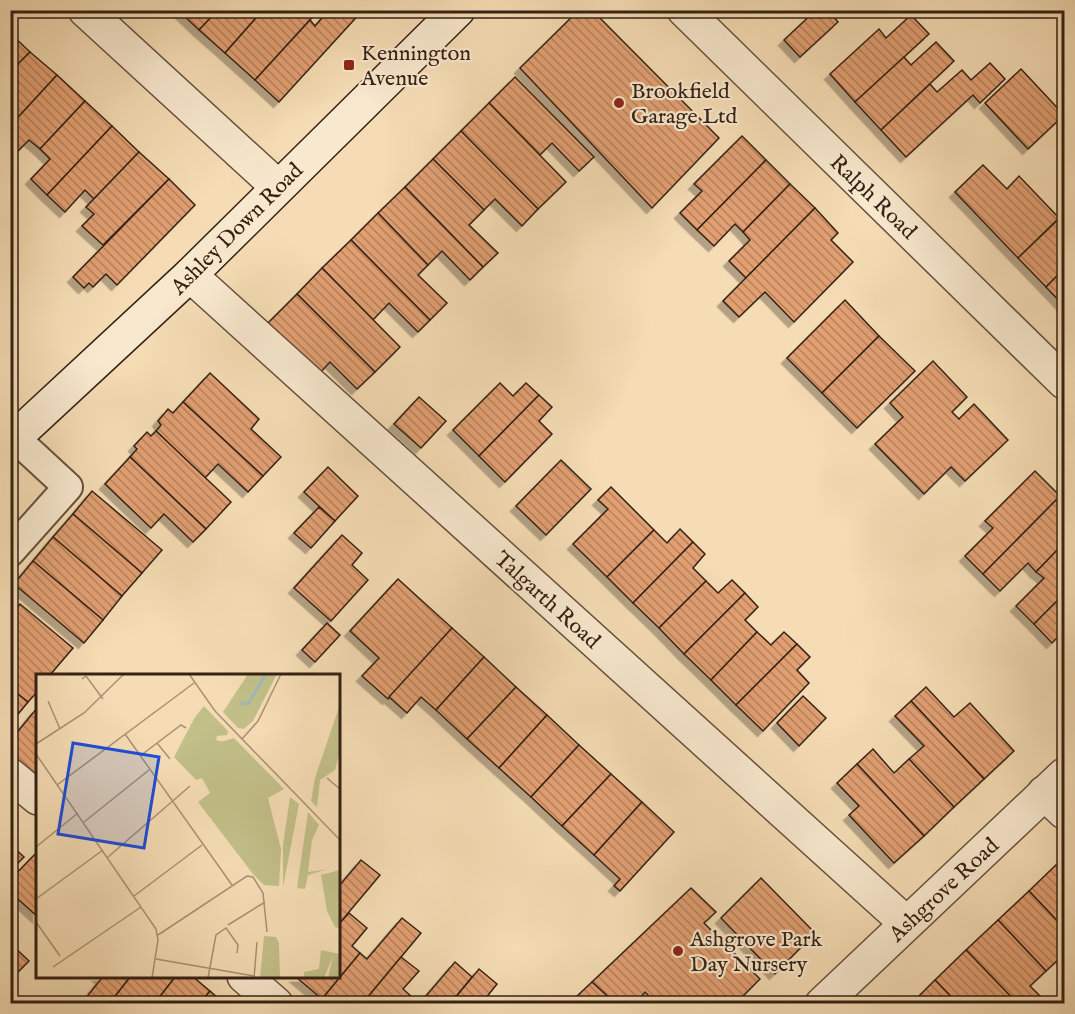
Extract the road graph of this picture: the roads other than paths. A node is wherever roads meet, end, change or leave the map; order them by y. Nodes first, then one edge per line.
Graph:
1 (85, 10) edge
2 (458, 10) edge
3 (684, 10) edge
4 (278, 187) junction
5 (190, 275) junction
6 (1065, 382) edge
7 (13, 440) edge
8 (10, 552) edge
9 (10, 775) edge
10 (1058, 794) edge
11 (36, 796) edge
12 (906, 923) junction
13 (246, 978) edge
14 (276, 1004) edge
15 (822, 1004) edge

1 - 4 street
2 - 4 street, Ashley Down Road
3 - 6 street, Ralph Road
4 - 5 street, Ashley Down Road
5 - 7 street, Ashley Down Road
5 - 12 street, Talgarth Road
7 - 8 lane
9 - 11 street
10 - 12 street, Ashgrove Road
12 - 15 street, Ashgrove Road
13 - 14 street

